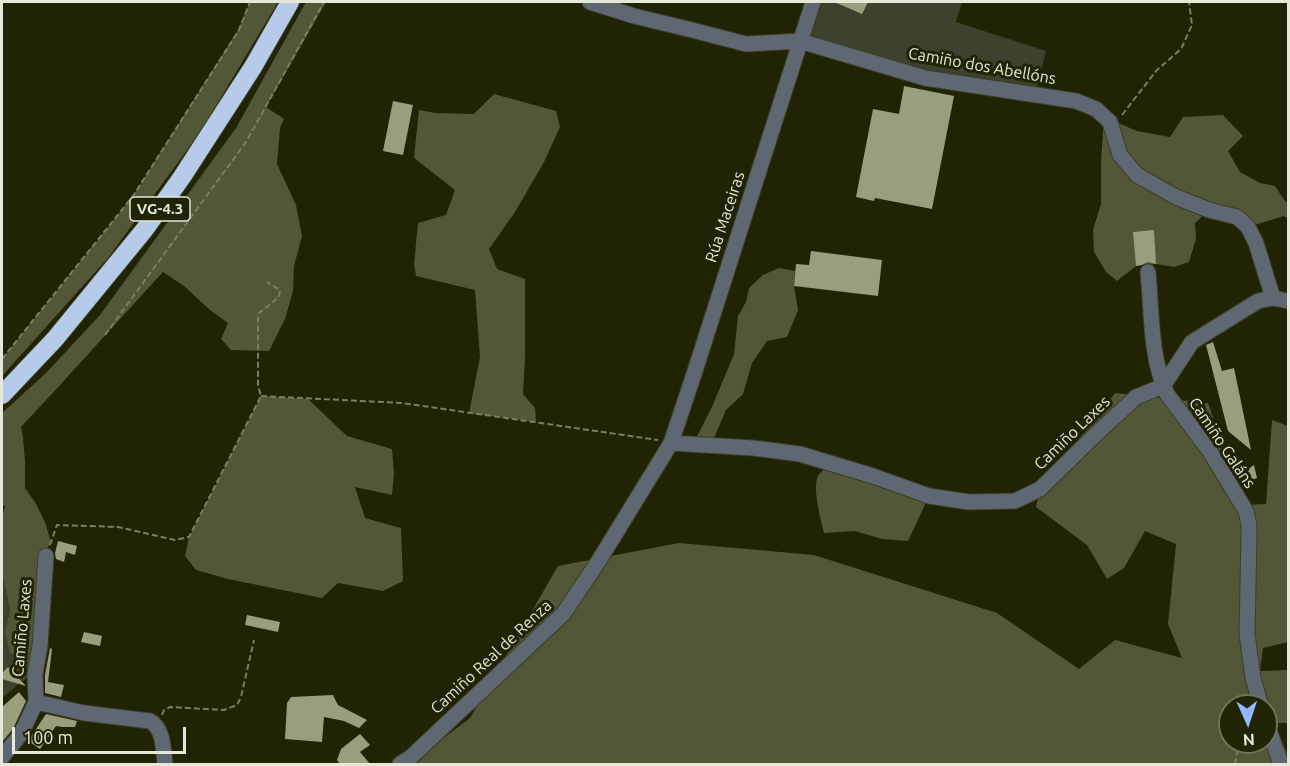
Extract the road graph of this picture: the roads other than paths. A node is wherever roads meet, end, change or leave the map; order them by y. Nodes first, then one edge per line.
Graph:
1 (290, 2) edge
2 (590, 2) edge
3 (813, 2) edge
4 (800, 41) junction
5 (1149, 272) dead end
6 (1281, 300) edge
7 (1163, 386) junction
8 (2, 395) edge
9 (670, 442) junction
10 (46, 556) road end
11 (1258, 694) edge
12 (36, 702) junction
13 (2, 757) edge
14 (411, 762) edge
15 (165, 765) edge

1 - 8 highway, VG-4.3
2 - 4 street, Camiño dos Abellóns
3 - 4 street, Rúa Maceiras
4 - 6 street, Camiño dos Abellóns
4 - 9 street, Rúa Maceiras
5 - 7 street, Camiño Galáns
6 - 7 street
7 - 9 street, Camiño Laxes
7 - 11 street, Camiño Galáns
9 - 14 street, Camiño Real de Renza
10 - 12 street, Camiño Laxes
12 - 13 street, Camiño Laxes
12 - 15 street

